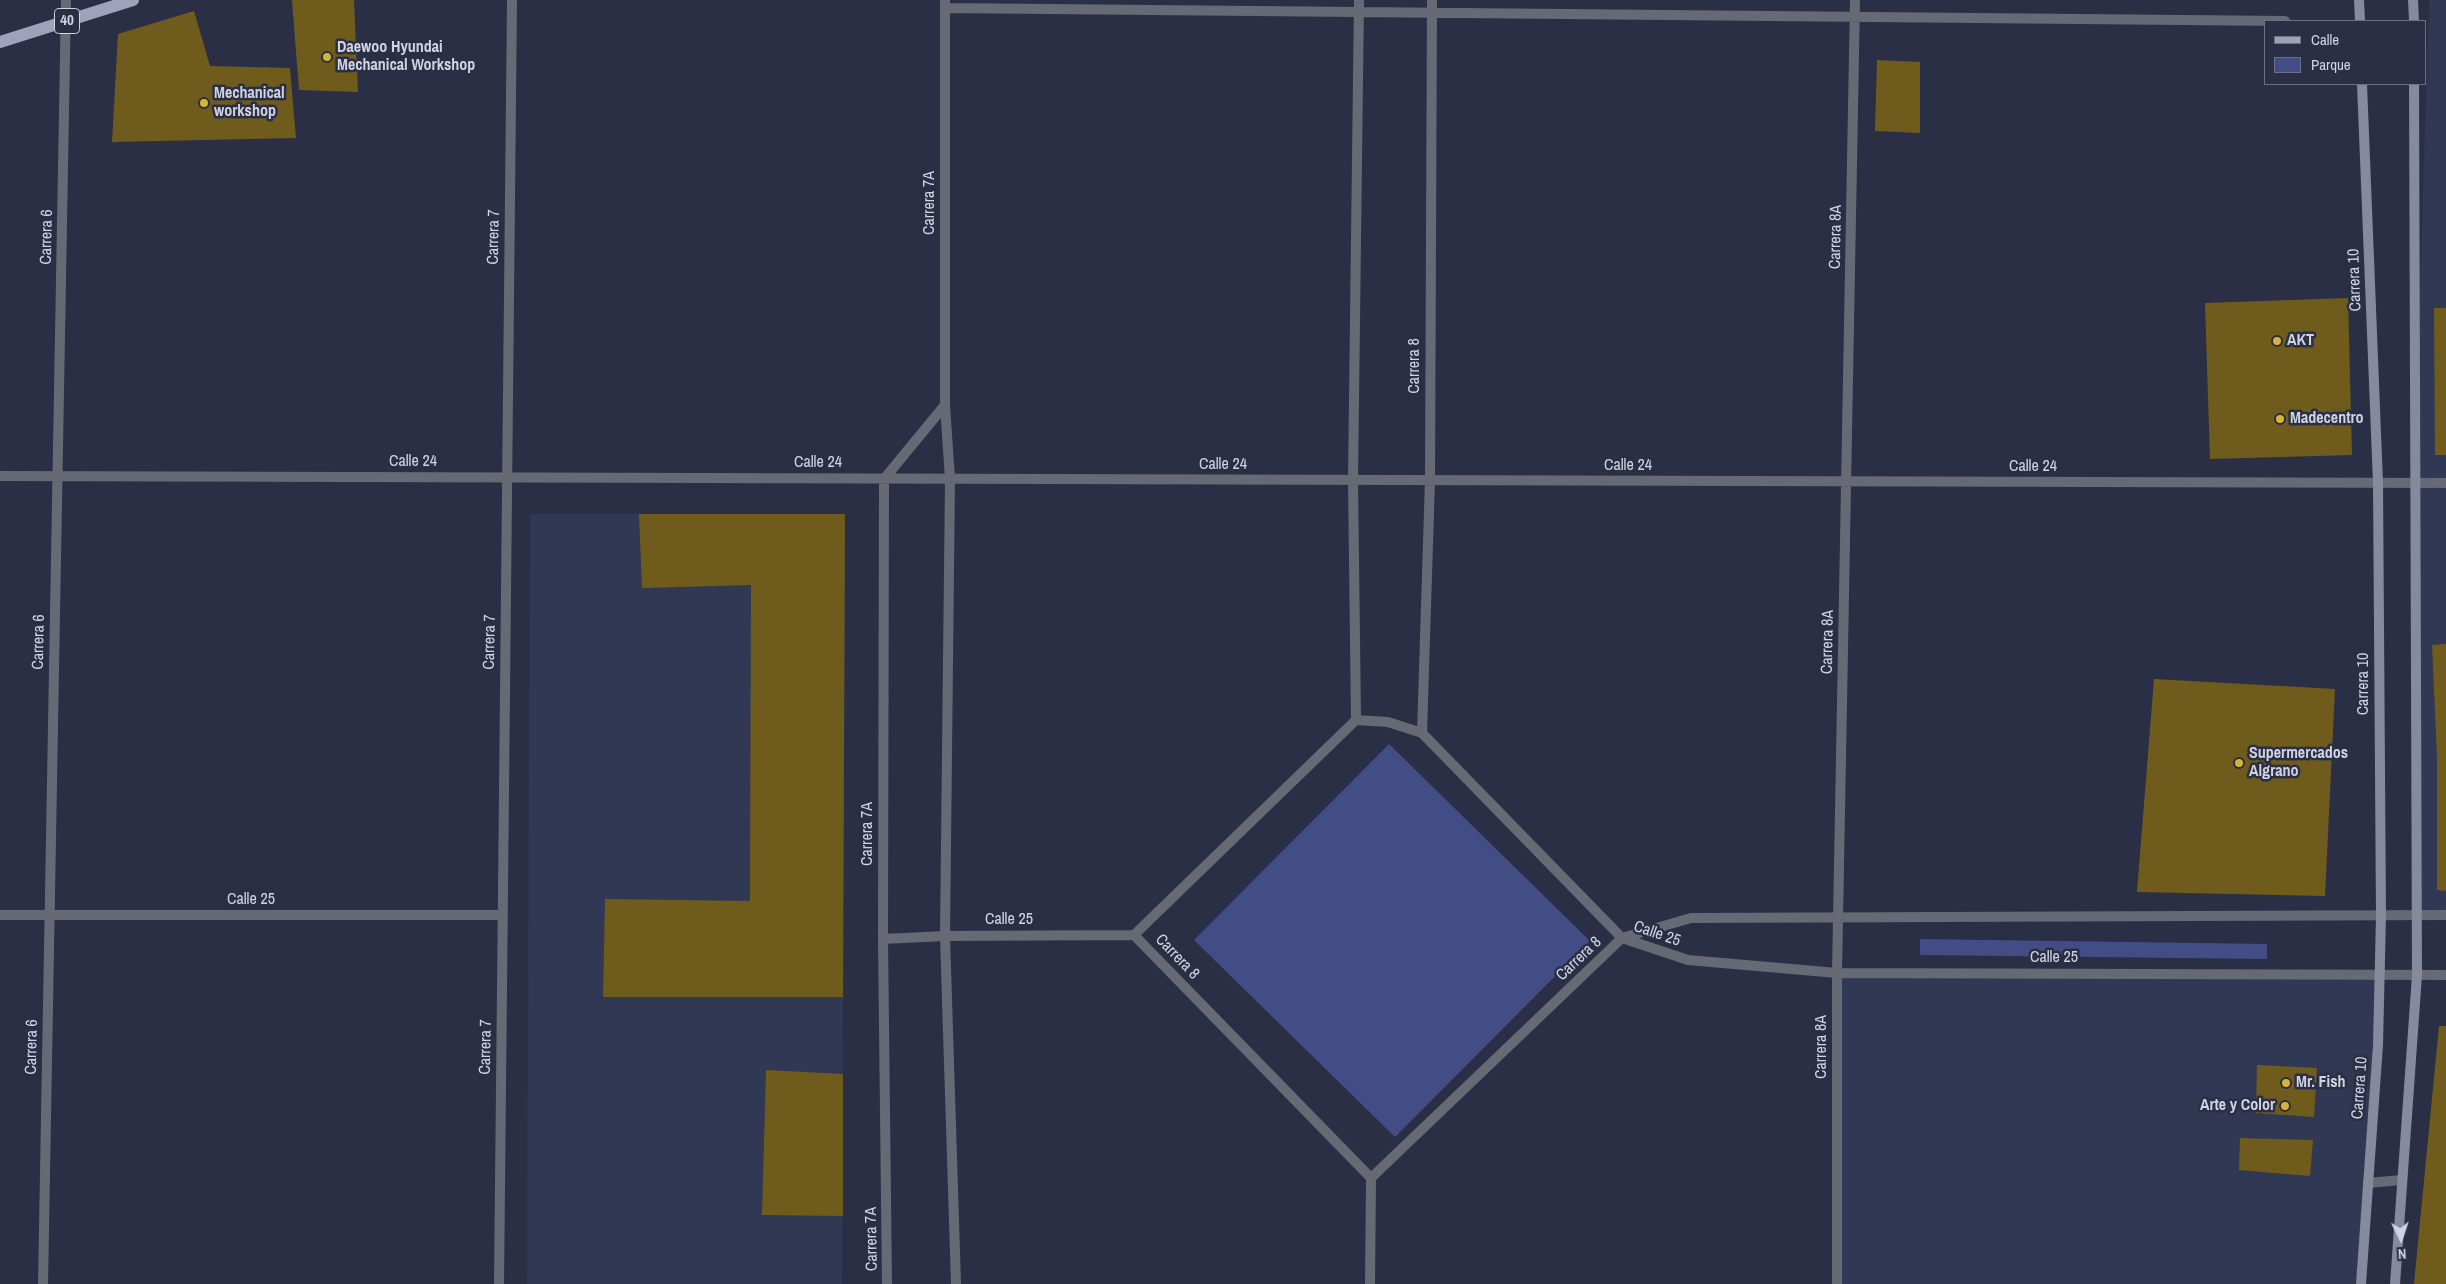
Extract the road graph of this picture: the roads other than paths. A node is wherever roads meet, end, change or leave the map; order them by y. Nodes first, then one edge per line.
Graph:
1 (66, 0) edge
2 (133, 0) edge
3 (512, 0) edge
4 (1359, 0) edge
5 (1432, 0) edge
6 (1855, 0) edge
7 (2359, 0) edge
8 (2413, 0) edge
9 (945, 4) edge
10 (1358, 12) junction
11 (1432, 12) junction
12 (1855, 17) junction
13 (2360, 20) edge
14 (2414, 20) edge
15 (66, 21) junction
16 (2264, 21) edge
17 (0, 42) edge
18 (2362, 85) edge
19 (2414, 85) edge
20 (945, 405) junction
21 (0, 476) edge
22 (57, 476) junction
23 (507, 478) junction
24 (884, 479) junction
25 (950, 479) junction
26 (1353, 480) junction
27 (1430, 480) junction
28 (1846, 481) junction
29 (2378, 483) junction
30 (2414, 483) junction
31 (2446, 483) edge
32 (1356, 720) junction
33 (1422, 733) junction
34 (0, 915) edge
35 (49, 915) junction
36 (502, 915) junction
37 (2418, 915) junction
38 (2446, 915) edge
39 (1838, 916) junction
40 (2381, 916) junction
41 (1134, 935) junction
42 (945, 936) junction
43 (1622, 938) junction
44 (883, 940) junction
45 (1837, 973) junction
46 (2380, 974) junction
47 (2417, 975) junction
48 (2446, 975) edge
49 (1371, 1178) junction
50 (2402, 1180) junction
51 (2368, 1183) junction
52 (43, 1284) edge
53 (498, 1284) edge
54 (887, 1284) edge
55 (956, 1284) edge
56 (1370, 1284) edge
57 (1837, 1284) edge
58 (2361, 1284) edge
59 (2395, 1284) edge

1 - 15 street, Carrera 6
2 - 15 main road, 40
3 - 23 street, Carrera 7
4 - 10 street
5 - 11 street, Carrera 8
6 - 12 street, Carrera 8A
7 - 13 main road
8 - 14 main road
9 - 10 street
9 - 20 street, Carrera 7A
10 - 11 street
10 - 26 street
11 - 12 street
11 - 27 street, Carrera 8
12 - 16 street
12 - 28 street, Carrera 8A
15 - 17 main road, 40
15 - 22 street, Carrera 6
18 - 29 main road, Carrera 10
19 - 30 main road
20 - 24 street
20 - 25 street, Carrera 7A
21 - 22 street, Calle 24
22 - 23 street, Calle 24
22 - 35 street, Carrera 6
23 - 24 street, Calle 24
23 - 36 street, Carrera 7
24 - 25 street, Calle 24
24 - 44 street, Carrera 7A
25 - 26 street, Calle 24
25 - 42 street, Carrera 7A
26 - 27 street, Calle 24
26 - 32 street
27 - 28 street, Calle 24
27 - 33 street, Carrera 8
28 - 29 street, Calle 24
28 - 39 street, Carrera 8A
29 - 30 street, Calle 24
29 - 40 main road, Carrera 10
30 - 31 street, Calle 24
30 - 37 main road
32 - 33 street, Carrera 8
32 - 41 street, Carrera 8
33 - 43 street, Carrera 8
34 - 35 street, Calle 25
35 - 36 street, Calle 25
35 - 52 street, Carrera 6
36 - 53 street, Carrera 7
37 - 38 street, Calle 25
37 - 40 street, Calle 25
37 - 47 main road
39 - 40 street, Calle 25
39 - 43 street, Calle 25
39 - 45 street, Carrera 8A
40 - 46 main road, Carrera 10
41 - 42 street, Calle 25
41 - 49 street, Carrera 8
42 - 44 street, Calle 25
42 - 55 street, Carrera 7A
43 - 45 street, Calle 25
43 - 49 street, Carrera 8
44 - 54 street, Carrera 7A
45 - 46 street, Calle 25
45 - 57 street, Carrera 8A
46 - 47 street, Calle 25
46 - 51 main road, Carrera 10
47 - 48 street, Calle 25
47 - 50 main road
49 - 56 street
50 - 51 street
50 - 59 main road
51 - 58 main road, Carrera 10

